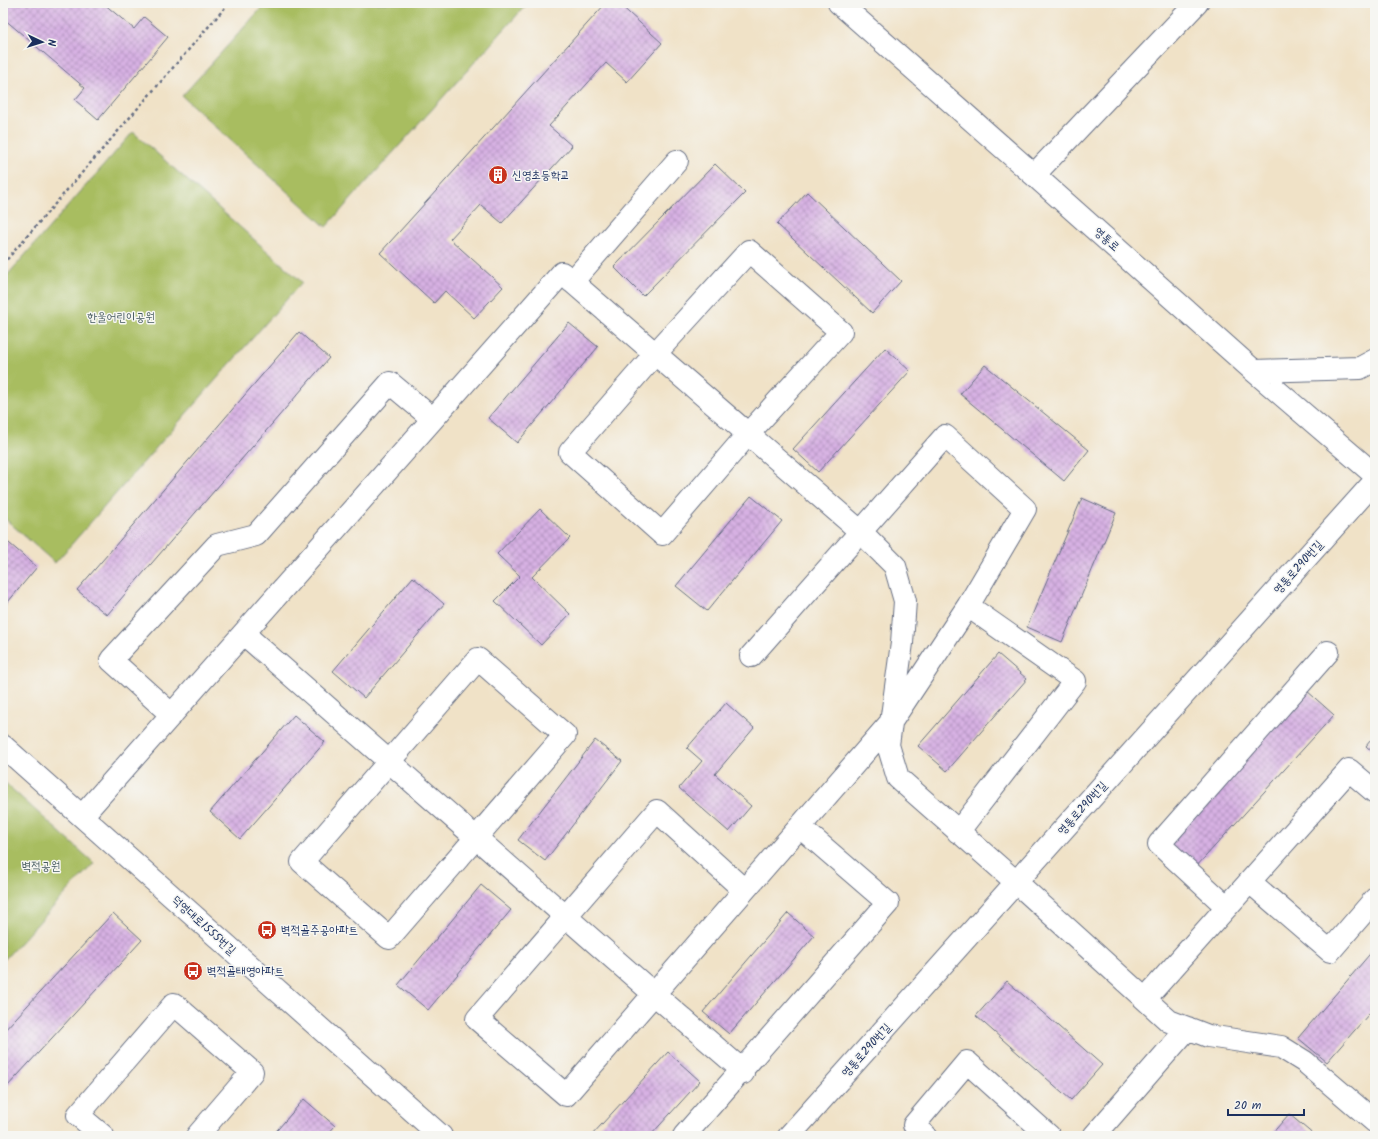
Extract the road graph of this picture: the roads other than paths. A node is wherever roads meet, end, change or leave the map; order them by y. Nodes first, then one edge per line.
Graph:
1 (839, 3) edge
2 (1197, 3) edge
3 (677, 161) dead end
4 (1034, 175) junction
5 (572, 282) junction
6 (656, 354) junction
7 (1375, 360) edge
8 (1254, 371) junction
9 (433, 420) junction
10 (748, 434) junction
11 (1375, 475) edge
12 (1375, 481) edge
13 (860, 531) junction
14 (968, 606) junction
15 (244, 634) junction
16 (1328, 652) dead end
17 (751, 656) dead end
18 (172, 715) junction
19 (891, 722) junction
20 (3, 746) edge
21 (389, 762) junction
22 (1375, 792) edge
23 (82, 816) junction
24 (800, 826) junction
25 (958, 832) junction
26 (475, 837) junction
27 (1016, 882) junction
28 (1250, 882) junction
29 (744, 890) junction
30 (1375, 899) edge
31 (1227, 907) junction
32 (565, 917) junction
33 (654, 994) junction
34 (1145, 999) junction
35 (1188, 1028) junction
36 (742, 1071) junction
37 (1375, 1122) edge
38 (103, 1136) edge
39 (197, 1136) edge
40 (441, 1136) edge
41 (684, 1136) edge
42 (789, 1136) edge
43 (925, 1136) edge
44 (1049, 1136) edge
45 (1094, 1136) edge

1 - 4 street, 영통로
2 - 4 street
3 - 5 street
4 - 8 street, 영통로
5 - 6 street
5 - 9 street
6 - 10 street
6 - 10 street
6 - 10 street
7 - 8 street
8 - 11 street, 영통로
9 - 15 street
9 - 18 street
10 - 13 street
12 - 27 street, 영통로290번길
13 - 14 street
13 - 17 street
13 - 19 street
14 - 19 street
14 - 25 street
15 - 18 street
15 - 21 street
16 - 31 street
18 - 23 street
19 - 24 street
19 - 25 street
20 - 23 street, 덕영대로1555번길
21 - 26 street
21 - 26 street
21 - 26 street
22 - 28 street
23 - 40 street, 덕영대로1555번길
24 - 29 street
24 - 36 street
25 - 27 street
26 - 32 street
27 - 34 street
27 - 42 street, 영통로290번길
28 - 30 street
28 - 31 street
29 - 32 street
29 - 33 street
31 - 34 street
32 - 33 street
32 - 33 street
33 - 36 street
34 - 35 street
35 - 37 street
35 - 45 street
36 - 41 street
38 - 39 street
43 - 44 street

